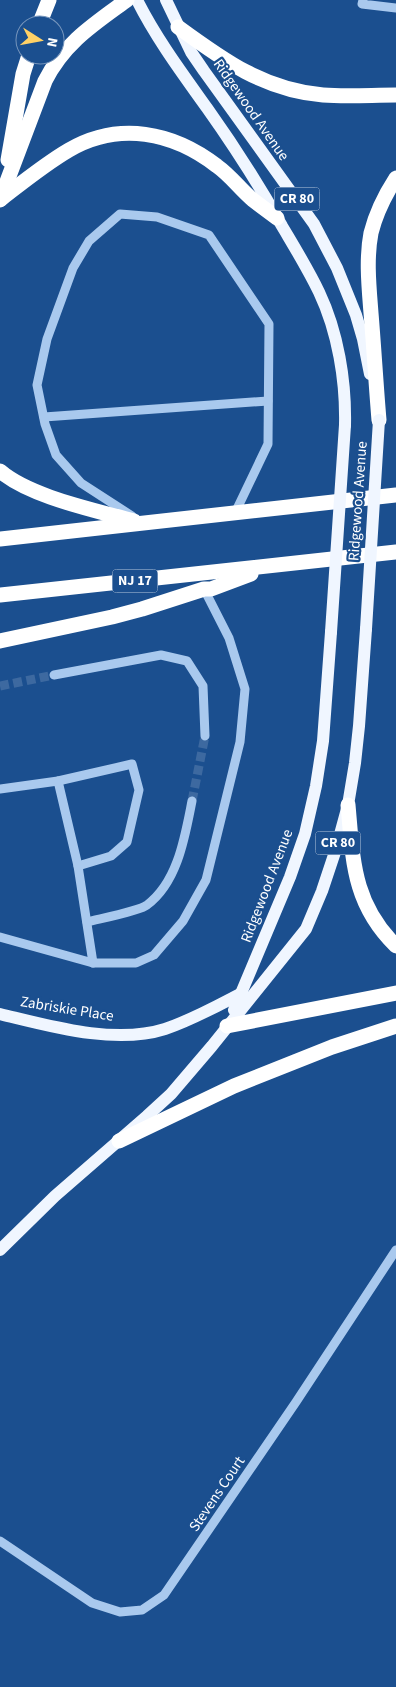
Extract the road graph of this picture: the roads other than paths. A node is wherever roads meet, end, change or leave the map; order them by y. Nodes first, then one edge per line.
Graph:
1 (49, 0) edge
2 (127, 0) edge
3 (137, 0) edge
4 (166, 0) edge
5 (363, 0) edge
6 (396, 8) edge
7 (43, 15) edge
8 (178, 27) junction
9 (26, 65) edge
10 (396, 95) edge
11 (396, 178) edge
12 (0, 200) edge
13 (277, 218) junction
14 (268, 402) junction
15 (44, 417) junction
16 (379, 420) junction
17 (0, 471) edge
18 (396, 495) edge
19 (235, 513) junction
20 (142, 524) junction
21 (0, 539) edge
22 (396, 552) edge
23 (270, 566) junction
24 (204, 588) junction
25 (0, 595) edge
26 (0, 641) edge
27 (54, 675) tunnel mouth
28 (205, 736) tunnel mouth
29 (58, 781) junction
30 (0, 789) edge
31 (192, 801) tunnel mouth
32 (348, 805) junction
33 (78, 866) junction
34 (87, 922) junction
35 (0, 937) edge
36 (396, 946) edge
37 (93, 963) junction
38 (396, 993) edge
39 (242, 994) junction
40 (0, 1014) edge
41 (227, 1026) junction
42 (396, 1026) edge
43 (119, 1141) junction
44 (0, 1250) edge
45 (396, 1250) edge
46 (0, 1541) edge

1 - 7 highway
2 - 12 highway
3 - 13 main road, Ridgewood Avenue / CR 80
4 - 8 main road, Ridgewood Avenue / CR 80
5 - 6 street
8 - 10 highway
8 - 16 main road, Ridgewood Avenue / CR 80
9 - 12 highway
11 - 16 highway
12 - 13 highway
13 - 39 main road, Ridgewood Avenue / CR 80, bridge
14 - 15 street
14 - 15 street
14 - 19 street
15 - 20 street
16 - 32 main road, Ridgewood Avenue / CR 80, bridge
17 - 20 highway
18 - 19 highway
19 - 20 highway
20 - 21 highway
22 - 23 highway, NJ 17
23 - 24 highway
23 - 25 highway, NJ 17
24 - 26 highway
24 - 37 street
27 - 28 street
29 - 30 street
29 - 33 street
29 - 33 street
31 - 34 street
32 - 36 highway
32 - 41 main road, Ridgewood Avenue / CR 80
33 - 34 street
34 - 37 street
35 - 37 street
38 - 41 highway
39 - 40 main road, Zabriskie Place
39 - 41 main road, Ridgewood Avenue / CR 80
41 - 43 main road, Ridgewood Avenue / CR 80
42 - 43 highway
43 - 44 main road, Ridgewood Avenue / CR 80
45 - 46 street, Stevens Court

